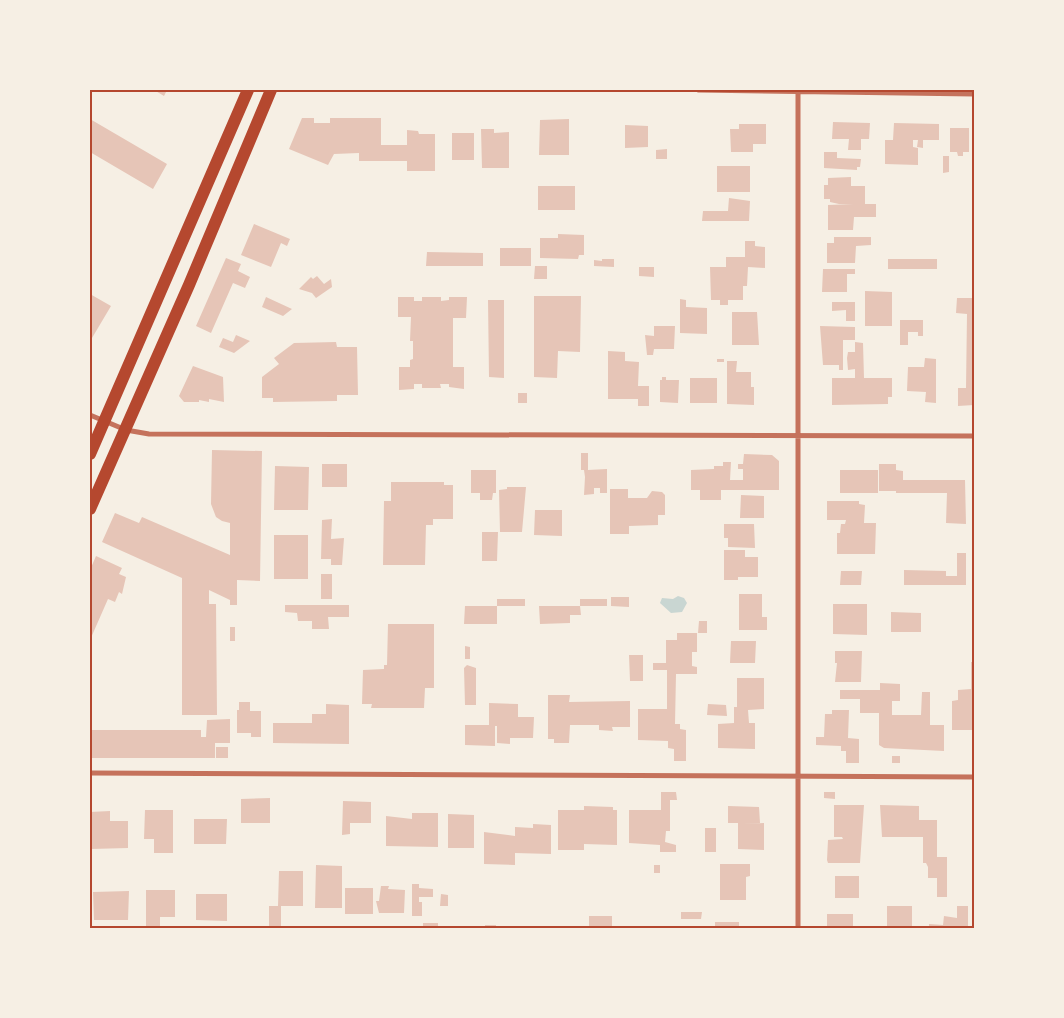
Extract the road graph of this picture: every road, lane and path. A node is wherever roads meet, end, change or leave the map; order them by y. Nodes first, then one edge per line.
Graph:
1 (248, 90) edge
2 (270, 90) edge
3 (698, 90) edge
4 (798, 91) edge
5 (974, 94) edge
6 (90, 415) edge
7 (104, 421) junction
8 (126, 430) junction
9 (796, 436) junction
10 (974, 436) edge
11 (90, 454) edge
12 (90, 509) edge
13 (90, 773) edge
14 (797, 777) junction
15 (974, 777) edge
16 (798, 928) edge

1 - 7 main road
2 - 8 main road
3 - 4 street
4 - 5 street
4 - 9 street
6 - 7 street
7 - 8 street
7 - 11 main road
8 - 9 street
8 - 12 main road
9 - 10 street
9 - 14 street
13 - 14 street
14 - 15 street
14 - 16 street

